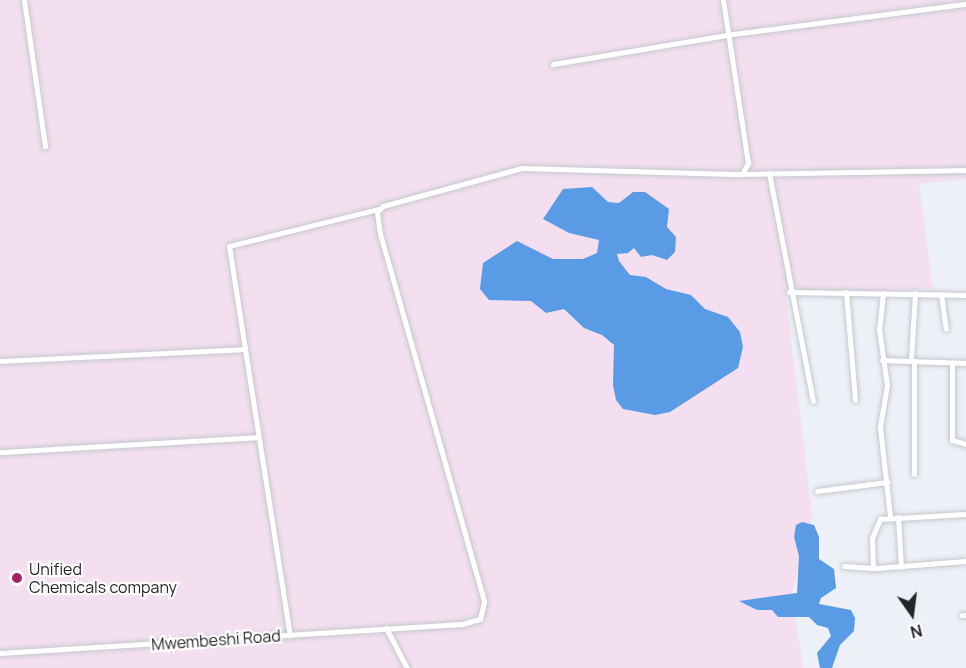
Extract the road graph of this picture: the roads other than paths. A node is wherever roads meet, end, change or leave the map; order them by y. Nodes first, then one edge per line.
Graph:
1 (24, 0) edge
2 (723, 0) edge
3 (933, 3) edge
4 (966, 4) edge
5 (726, 35) junction
6 (553, 64) dead end
7 (45, 146) dead end
8 (966, 170) edge
9 (769, 173) junction
10 (742, 174) junction
11 (379, 209) junction
12 (789, 292) junction
13 (846, 292) junction
14 (883, 293) junction
15 (915, 293) junction
16 (941, 294) junction
17 (966, 295) edge
18 (946, 329) dead end
19 (245, 349) junction
20 (882, 360) junction
21 (912, 360) junction
22 (0, 361) edge
23 (952, 363) junction
24 (966, 363) edge
25 (855, 400) dead end
26 (813, 401) dead end
27 (258, 437) junction
28 (966, 444) edge
29 (0, 452) edge
30 (914, 474) dead end
31 (887, 482) junction
32 (817, 491) dead end
33 (966, 514) edge
34 (890, 516) junction
35 (898, 517) junction
36 (965, 563) edge
37 (844, 566) dead end
38 (873, 567) junction
39 (901, 567) junction
40 (386, 628) junction
41 (290, 635) junction
42 (0, 653) edge
43 (407, 668) edge

1 - 7 street
2 - 5 street
3 - 4 street
3 - 5 street
5 - 6 street
5 - 10 street
8 - 9 street
9 - 10 street
9 - 12 street
10 - 11 street
11 - 19 street
11 - 40 street, Mwembeshi Road
12 - 13 street
12 - 26 street
13 - 14 street
13 - 25 street
14 - 15 street
14 - 20 street
15 - 16 street
15 - 21 street
16 - 17 street
16 - 18 street
19 - 22 street
19 - 27 street
20 - 21 street
20 - 31 street
21 - 23 street
21 - 30 street
23 - 24 street
23 - 28 street
27 - 29 street
27 - 41 street
31 - 32 street
31 - 34 street
33 - 35 street
34 - 35 street
34 - 38 street
35 - 39 street
36 - 39 street
37 - 38 street
38 - 39 street
40 - 41 street, Mwembeshi Road
40 - 43 street
41 - 42 street, Mwembeshi Road

